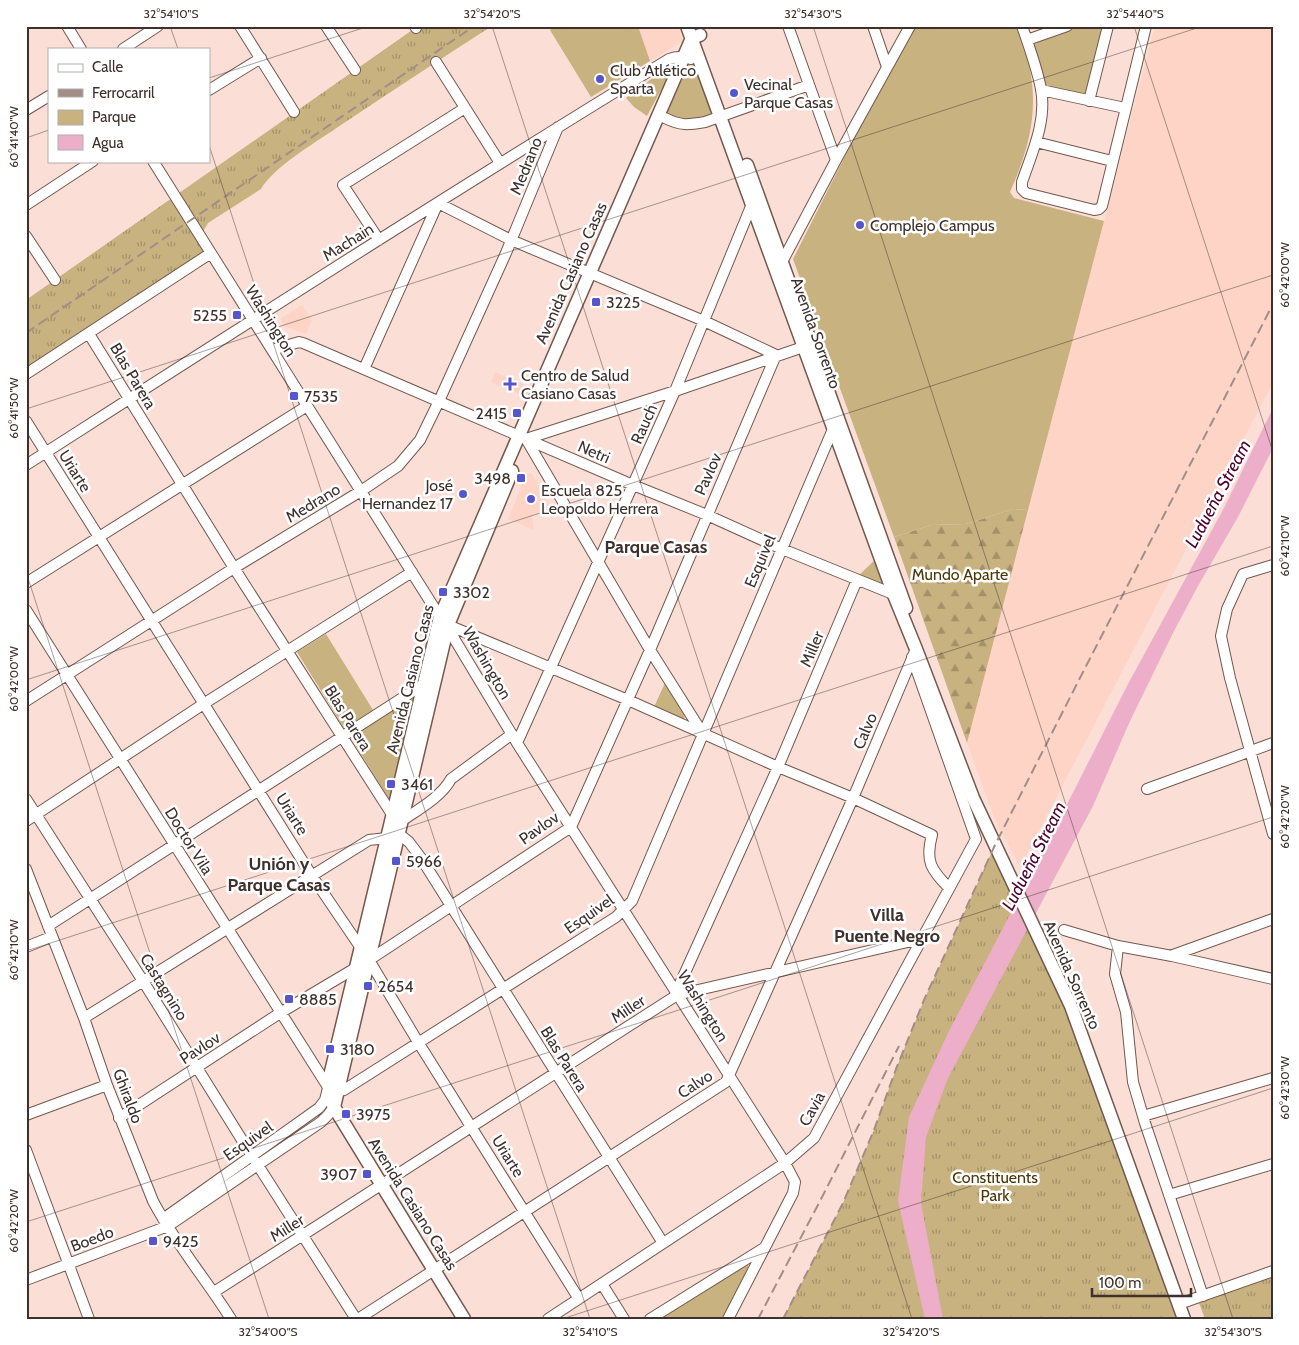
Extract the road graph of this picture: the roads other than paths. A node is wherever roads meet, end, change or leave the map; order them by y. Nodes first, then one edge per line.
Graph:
1 (67, 26) edge
2 (158, 26) edge
3 (240, 26) edge
4 (326, 26) edge
5 (788, 26) edge
6 (873, 26) edge
7 (910, 26) edge
8 (1022, 26) edge
9 (1067, 26) edge
10 (1108, 26) edge
11 (1146, 26) edge
12 (1027, 40) junction
13 (694, 42) edge
14 (80, 48) edge
15 (125, 48) edge
16 (260, 58) junction
17 (436, 62) dead end
18 (887, 68) junction
19 (355, 70) dead end
20 (809, 84) junction
21 (210, 89) edge
22 (1042, 90) junction
23 (48, 97) edge
24 (1089, 101) junction
25 (465, 108) junction
26 (1125, 108) junction
27 (26, 110) edge
28 (294, 112) dead end
29 (724, 115) junction
30 (665, 118) junction
31 (558, 127) junction
32 (1036, 142) junction
33 (836, 160) junction
34 (1112, 161) junction
35 (91, 162) edge
36 (154, 162) edge
37 (500, 164) junction
38 (438, 203) junction
39 (756, 203) junction
40 (26, 205) edge
41 (26, 236) edge
42 (379, 240) junction
43 (512, 240) junction
44 (211, 253) junction
45 (778, 264) junction
46 (593, 274) junction
47 (55, 280) dead end
48 (252, 319) junction
49 (704, 321) junction
50 (89, 334) junction
51 (808, 345) junction
52 (272, 350) junction
53 (776, 355) junction
54 (364, 369) junction
55 (26, 374) edge
56 (675, 391) junction
57 (129, 399) junction
58 (439, 401) junction
59 (307, 406) junction
60 (26, 421) edge
61 (838, 427) junction
62 (522, 437) junction
63 (46, 452) junction
64 (26, 465) edge
65 (182, 485) junction
66 (633, 485) junction
67 (361, 491) junction
68 (707, 515) junction
69 (99, 538) junction
70 (782, 549) junction
71 (598, 561) junction
72 (1273, 565) edge
73 (234, 568) junction
74 (412, 572) junction
75 (857, 580) junction
76 (26, 584) edge
77 (899, 596) junction
78 (26, 610) edge
79 (152, 620) junction
80 (444, 621) junction
81 (650, 650) junction
82 (288, 651) junction
83 (914, 653) junction
84 (551, 668) junction
85 (67, 675) junction
86 (424, 684) junction
87 (628, 700) junction
88 (26, 701) edge
89 (205, 703) junction
90 (703, 734) junction
91 (342, 736) junction
92 (514, 738) junction
93 (1273, 743) edge
94 (1250, 751) junction
95 (120, 760) junction
96 (778, 767) junction
97 (1147, 789) dead end
98 (260, 790) junction
99 (853, 798) junction
100 (26, 799) edge
101 (1269, 809) edge
102 (36, 815) junction
103 (26, 821) edge
104 (571, 826) junction
105 (395, 827) junction
106 (1273, 834) edge
107 (174, 845) junction
108 (26, 869) edge
109 (312, 876) junction
110 (950, 888) junction
111 (90, 898) junction
112 (450, 906) junction
113 (623, 909) junction
114 (1273, 920) edge
115 (48, 926) junction
116 (227, 929) junction
117 (1064, 930) dead end
118 (51, 937) junction
119 (921, 940) junction
120 (1118, 946) junction
121 (26, 947) edge
122 (365, 954) junction
123 (1172, 956) junction
124 (357, 966) junction
125 (776, 973) junction
126 (1273, 979) edge
127 (143, 981) junction
128 (502, 988) junction
129 (677, 992) junction
130 (280, 1013) junction
131 (84, 1018) junction
132 (418, 1042) junction
133 (196, 1068) junction
134 (556, 1074) junction
135 (729, 1076) junction
136 (1273, 1078) edge
137 (107, 1085) junction
138 (333, 1089) junction
139 (334, 1107) junction
140 (26, 1115) edge
141 (1143, 1116) junction
142 (120, 1118) junction
143 (471, 1127) junction
144 (26, 1150) edge
145 (609, 1158) junction
146 (254, 1160) junction
147 (785, 1163) junction
148 (1273, 1164) edge
149 (382, 1184) junction
150 (1169, 1195) junction
151 (525, 1212) junction
152 (165, 1223) junction
153 (303, 1236) junction
154 (663, 1243) junction
155 (765, 1248) junction
156 (69, 1264) junction
157 (434, 1270) junction
158 (1273, 1270) edge
159 (26, 1280) edge
160 (602, 1284) junction
161 (214, 1292) junction
162 (1202, 1296) junction
163 (579, 1299) junction
164 (1179, 1304) junction
165 (89, 1319) edge
166 (231, 1319) edge
167 (357, 1319) edge
168 (464, 1319) edge
169 (548, 1319) edge
170 (624, 1319) edge
171 (650, 1319) edge
172 (728, 1319) edge
173 (1184, 1319) edge

1 - 14 street
2 - 15 street
3 - 16 street
4 - 19 street
5 - 20 street
6 - 18 street
7 - 18 street
8 - 12 street
9 - 12 street
10 - 24 street
11 - 26 street
12 - 22 street
13 - 29 main road, Avenida Sorrento
13 - 30 main road, Avenida Casiano Casas
13 - 31 street, Machain
13 - 46 main road, Avenida Casiano Casas
16 - 21 street
16 - 28 street
17 - 25 street
18 - 33 street
20 - 29 street
20 - 33 street
22 - 24 street
22 - 32 street
23 - 27 street
24 - 26 street
25 - 37 street
25 - 42 street
26 - 34 street
29 - 30 street
29 - 39 main road, Avenida Sorrento
30 - 46 main road, Avenida Casiano Casas
31 - 37 street, Machain
31 - 43 street, Medrano
32 - 34 street
32 - 34 street
33 - 45 street
35 - 40 street
36 - 44 street, Washington
37 - 38 street, Machain
38 - 42 street, Machain
38 - 43 street
38 - 54 street
39 - 45 main road, Avenida Sorrento
39 - 49 street, Rauch
41 - 47 street
42 - 48 street, Machain
43 - 46 street
43 - 58 street, Medrano
44 - 48 street, Washington
44 - 50 street
45 - 51 main road, Avenida Sorrento
46 - 49 street
46 - 62 main road, Avenida Casiano Casas
48 - 52 street, Washington
48 - 57 street, Machain
49 - 53 street
49 - 56 street, Rauch
50 - 55 street
50 - 57 street, Blas Parera
51 - 53 street
51 - 61 main road, Avenida Sorrento
52 - 54 street, Netri
52 - 59 street, Washington
53 - 56 street
53 - 68 street, Pavlov
54 - 58 street, Netri
56 - 62 street
56 - 66 street, Rauch
57 - 63 street, Machain
57 - 65 street, Blas Parera
58 - 62 street, Netri
58 - 67 street, Medrano
59 - 65 street
59 - 67 street, Washington
60 - 63 street, Uriarte
61 - 70 street, Esquivel
61 - 77 main road, Avenida Sorrento
62 - 66 street, Netri
62 - 71 street
62 - 80 main road, Avenida Casiano Casas
63 - 64 street, Machain
63 - 69 street, Uriarte
65 - 69 street
65 - 73 street, Blas Parera
66 - 68 street, Netri
66 - 71 street, Rauch
67 - 73 street, Medrano
67 - 74 street, Washington
68 - 70 street, Netri
68 - 81 street, Pavlov
69 - 76 street
69 - 79 street, Uriarte
70 - 75 street, Netri
70 - 90 street, Esquivel
71 - 81 street
71 - 84 street, Rauch
72 - 94 street
73 - 79 street, Medrano
73 - 82 street, Blas Parera
74 - 80 street, Washington
74 - 82 street
75 - 77 street, Netri
75 - 96 street, Miller
77 - 83 main road, Avenida Sorrento
78 - 85 street, Doctor Vila
79 - 85 street, Medrano
79 - 89 street, Uriarte
80 - 84 street
80 - 86 main road, Avenida Casiano Casas
80 - 92 street, Washington
80 - 105 main road, Avenida Casiano Casas
81 - 87 street, Pavlov
81 - 90 street
82 - 89 street
82 - 91 street, Blas Parera
83 - 99 street, Calvo
83 - 110 street, Cavia
83 - 164 main road, Avenida Sorrento
84 - 87 street
84 - 92 street, Rauch
85 - 88 street, Medrano
85 - 95 street, Doctor Vila
86 - 91 street
86 - 105 main road, Avenida Casiano Casas
87 - 90 street
87 - 104 street, Pavlov
89 - 95 street
89 - 98 street, Uriarte
90 - 96 street
90 - 113 street, Esquivel
91 - 98 street
91 - 105 street, Blas Parera
92 - 104 street, Washington
92 - 105 street, Rauch
93 - 94 street
94 - 97 street
94 - 101 street
95 - 102 street
95 - 107 street, Doctor Vila
96 - 99 street
96 - 129 street, Miller
98 - 107 street
98 - 109 street, Uriarte
99 - 110 street
99 - 125 street, Calvo
100 - 102 street, Castagnino
101 - 106 street
102 - 103 street
102 - 111 street, Castagnino
104 - 112 street, Pavlov
104 - 113 street, Washington
105 - 109 street, Rauch
105 - 112 street, Blas Parera
105 - 122 main road, Avenida Casiano Casas
107 - 111 street
107 - 116 street, Doctor Vila
108 - 115 street, Ghiraldo
109 - 116 street, Rauch
109 - 122 street, Uriarte
110 - 119 street, Cavia
111 - 115 street
111 - 127 street, Castagnino
112 - 122 street, Pavlov
112 - 128 street, Blas Parera
113 - 128 street, Esquivel
113 - 129 street, Washington
114 - 123 street
115 - 118 street, Ghiraldo
116 - 127 street, Rauch
116 - 130 street, Doctor Vila
117 - 120 street
118 - 121 street
118 - 131 street, Ghiraldo
119 - 125 street
119 - 147 street, Cavia
120 - 123 street
120 - 141 street
122 - 124 main road, Avenida Casiano Casas
122 - 132 street, Uriarte
122 - 138 main road, Avenida Casiano Casas
123 - 126 street
124 - 130 street, Pavlov
124 - 138 main road, Avenida Casiano Casas
125 - 129 street
125 - 135 street, Calvo
127 - 131 street, Rauch
127 - 133 street, Castagnino
128 - 132 street, Esquivel
128 - 134 street, Blas Parera
129 - 134 street, Miller
129 - 135 street, Washington
130 - 133 street, Pavlov
130 - 138 street, Doctor Vila
131 - 137 street, Ghiraldo
132 - 138 street, Esquivel
132 - 143 street, Uriarte
133 - 142 street, Pavlov
133 - 146 street, Castagnino
134 - 143 street, Miller
134 - 145 street, Blas Parera
135 - 145 street, Calvo
135 - 147 street, Washington
136 - 141 street
137 - 140 street
137 - 142 street, Ghiraldo
138 - 139 main road, Avenida Casiano Casas
138 - 146 street, Esquivel
139 - 146 street, Esquivel
139 - 149 main road, Avenida Casiano Casas
141 - 150 street
142 - 152 street, Ghiraldo
143 - 149 street, Miller
143 - 151 street, Uriarte
144 - 156 street
145 - 151 street, Calvo
145 - 154 street, Blas Parera
146 - 152 street, Esquivel
146 - 153 street, Castagnino
147 - 154 street, Cavia
147 - 155 street, Washington
148 - 150 street
149 - 153 street, Miller
149 - 157 main road, Avenida Casiano Casas
150 - 162 street
151 - 157 street, Calvo
151 - 163 street, Uriarte
152 - 156 street, Boedo
152 - 161 street, Ghiraldo
153 - 161 street, Miller
153 - 167 street, Castagnino
154 - 160 street, Cavia
155 - 171 street
155 - 172 street
156 - 159 street, Boedo
156 - 165 street
157 - 167 street, Calvo
157 - 168 main road, Avenida Casiano Casas
158 - 162 street
160 - 163 street, Cavia
160 - 170 street
161 - 166 street, Ghiraldo
162 - 164 street
163 - 169 street, Cavia
164 - 173 main road, Avenida Sorrento

